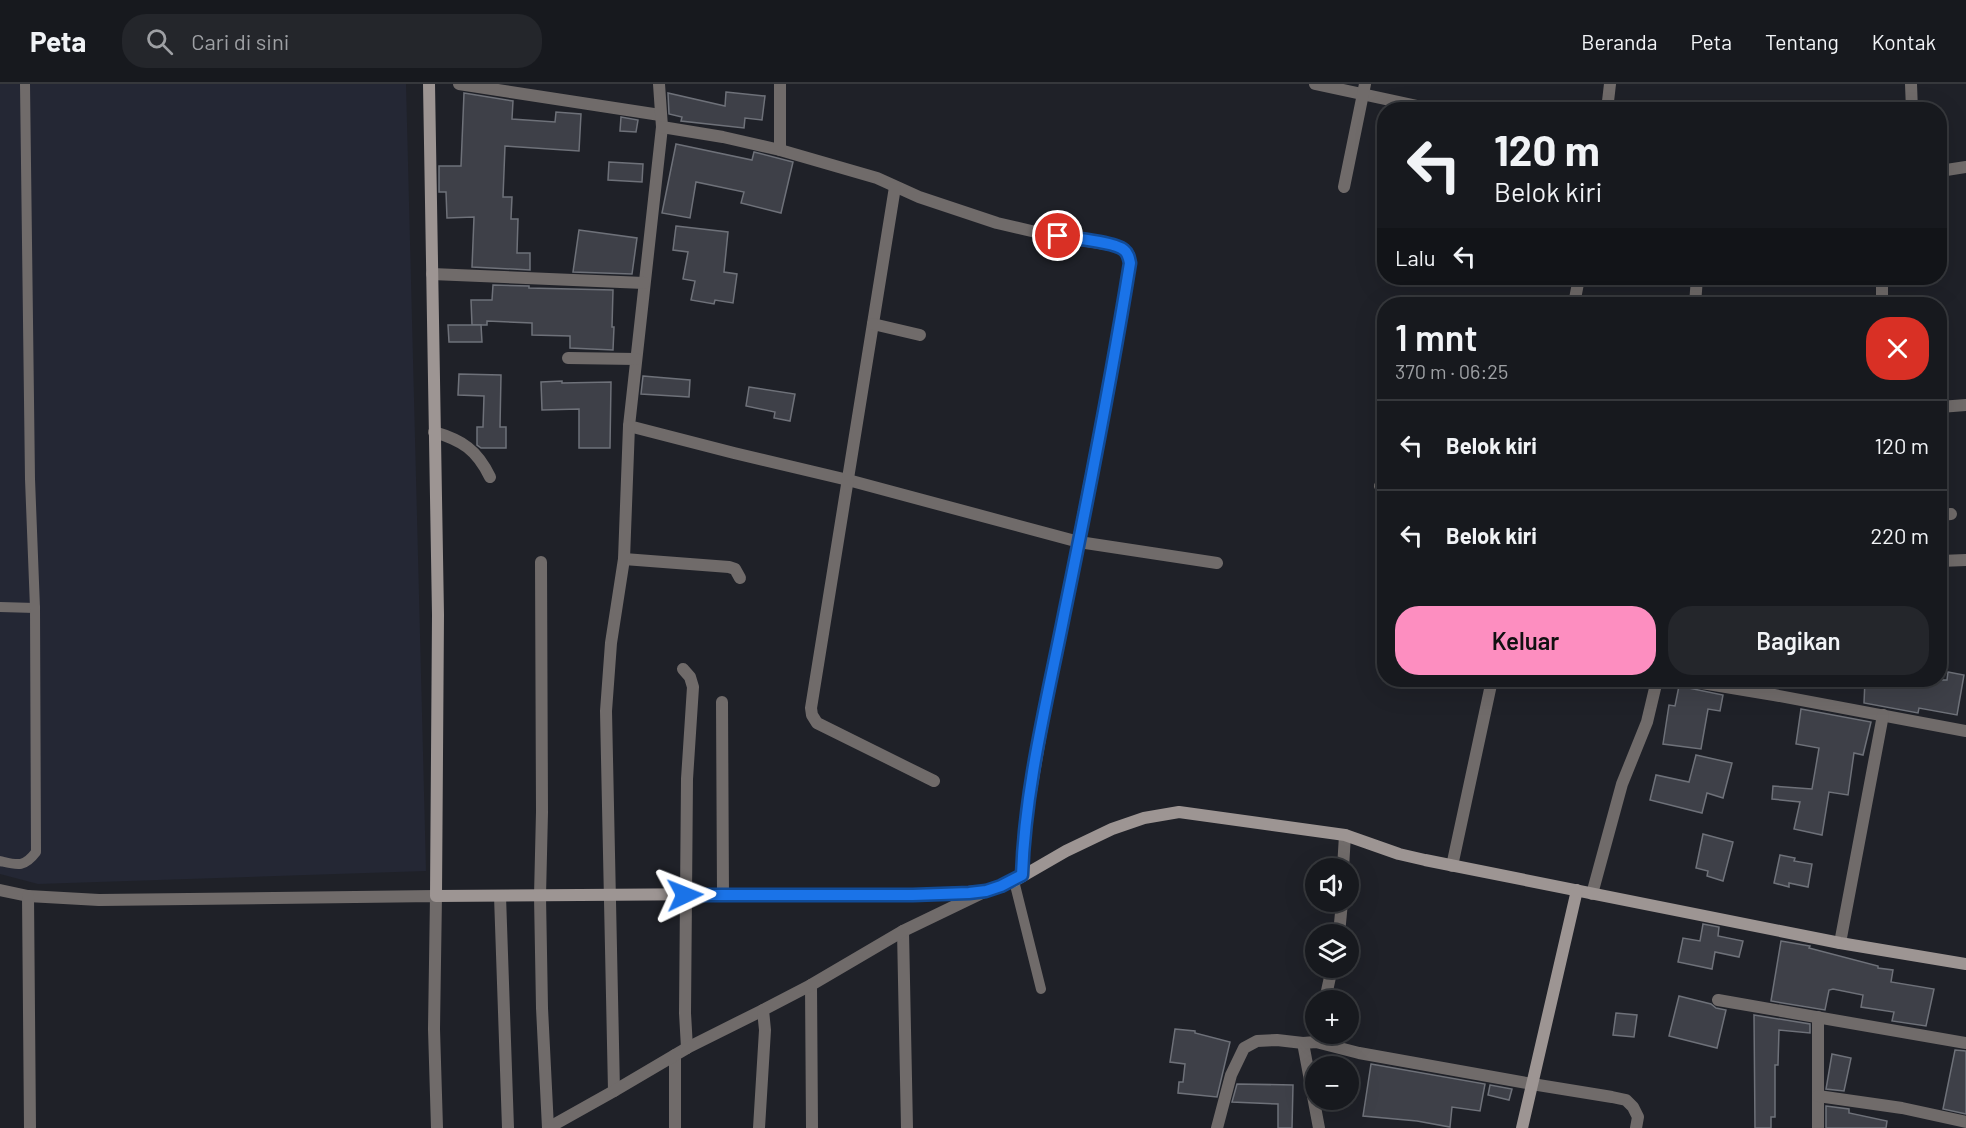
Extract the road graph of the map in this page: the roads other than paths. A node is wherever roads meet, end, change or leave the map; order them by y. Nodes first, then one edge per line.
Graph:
1 (25, 84) edge
2 (429, 84) edge
3 (459, 84) edge
4 (659, 84) edge
5 (780, 84) edge
6 (1315, 84) edge
7 (1610, 84) edge
8 (1911, 84) edge
9 (1364, 90) edge
10 (1407, 102) edge
11 (1608, 102) edge
12 (1912, 102) edge
13 (661, 121) junction
14 (780, 150) junction
15 (1966, 167) edge
16 (1947, 170) edge
17 (1344, 187) dead end
18 (895, 188) junction
19 (432, 274) junction
20 (644, 283) junction
21 (873, 324) junction
22 (920, 336) dead end
23 (568, 358) dead end
24 (636, 359) junction
25 (1966, 405) edge
26 (1947, 406) edge
27 (629, 426) junction
28 (434, 432) junction
29 (490, 477) dead end
30 (848, 480) junction
31 (1079, 542) junction
32 (624, 559) junction
33 (1947, 561) edge
34 (1966, 561) edge
35 (541, 562) dead end
36 (1217, 564) dead end
37 (740, 578) dead end
38 (0, 607) edge
39 (35, 608) junction
40 (683, 669) dead end
41 (1490, 687) edge
42 (1655, 687) edge
43 (1723, 687) edge
44 (722, 702) dead end
45 (1883, 715) junction
46 (1966, 731) edge
47 (934, 781) dead end
48 (1345, 835) junction
49 (1344, 858) edge
50 (0, 861) edge
51 (1452, 866) junction
52 (1018, 878) junction
53 (0, 890) edge
54 (1577, 890) junction
55 (986, 891) junction
56 (723, 894) junction
57 (1592, 894) junction
58 (685, 895) junction
59 (28, 896) junction
60 (436, 896) junction
61 (500, 896) junction
62 (540, 896) junction
63 (610, 896) junction
64 (903, 931) junction
65 (1840, 943) junction
66 (1966, 964) edge
67 (811, 986) junction
68 (1041, 989) dead end
69 (1718, 1000) dead end
70 (763, 1010) junction
71 (1818, 1017) junction
72 (1303, 1043) joint
73 (1966, 1043) edge
74 (1334, 1044) edge
75 (687, 1048) junction
76 (675, 1055) junction
77 (1532, 1084) junction
78 (615, 1091) junction
79 (1818, 1096) junction
80 (1966, 1122) edge
81 (30, 1128) edge
82 (437, 1128) edge
83 (508, 1128) edge
84 (548, 1128) edge
85 (675, 1128) edge
86 (759, 1128) edge
87 (812, 1128) edge
88 (907, 1128) edge
89 (1217, 1128) edge
90 (1319, 1128) edge
91 (1522, 1128) edge
92 (1635, 1128) edge
93 (1818, 1128) edge

1 - 39 lane
2 - 19 street
3 - 13 street
4 - 13 street
5 - 14 street
6 - 9 street
7 - 11 street
8 - 12 street
9 - 10 street
9 - 17 street
13 - 14 street
13 - 20 street
14 - 18 street
15 - 16 street
18 - 21 street
18 - 31 street
19 - 20 street
19 - 28 street
20 - 24 street
21 - 22 street
21 - 30 street
23 - 24 street
24 - 27 street
25 - 26 street
27 - 30 street
27 - 32 street
28 - 29 street
28 - 60 street
30 - 31 street
30 - 47 street
31 - 36 street
31 - 52 street
32 - 37 street
32 - 63 street
33 - 34 street
35 - 62 street
38 - 39 lane
39 - 50 lane
40 - 58 street
41 - 51 street
42 - 57 street
43 - 45 street
44 - 56 street
45 - 46 street
45 - 65 street
48 - 49 street
48 - 51 street
48 - 52 street
51 - 54 street
52 - 55 street
52 - 68 lane
53 - 59 street
54 - 57 street
54 - 77 street
55 - 56 street
55 - 64 street
56 - 58 street
57 - 65 street
58 - 63 street
58 - 75 street
59 - 60 street
59 - 81 street
60 - 61 street
60 - 82 street
61 - 62 street
61 - 83 street
62 - 63 street
62 - 84 street
63 - 78 street
64 - 67 street
64 - 88 street
65 - 66 street
67 - 70 street
67 - 87 street
69 - 71 street
70 - 75 street
70 - 86 street
71 - 73 street
71 - 79 street
72 - 89 street
72 - 90 street
74 - 77 street
75 - 76 street
76 - 78 street
76 - 85 street
77 - 91 street
77 - 92 street
78 - 84 street
79 - 80 street
79 - 93 street

